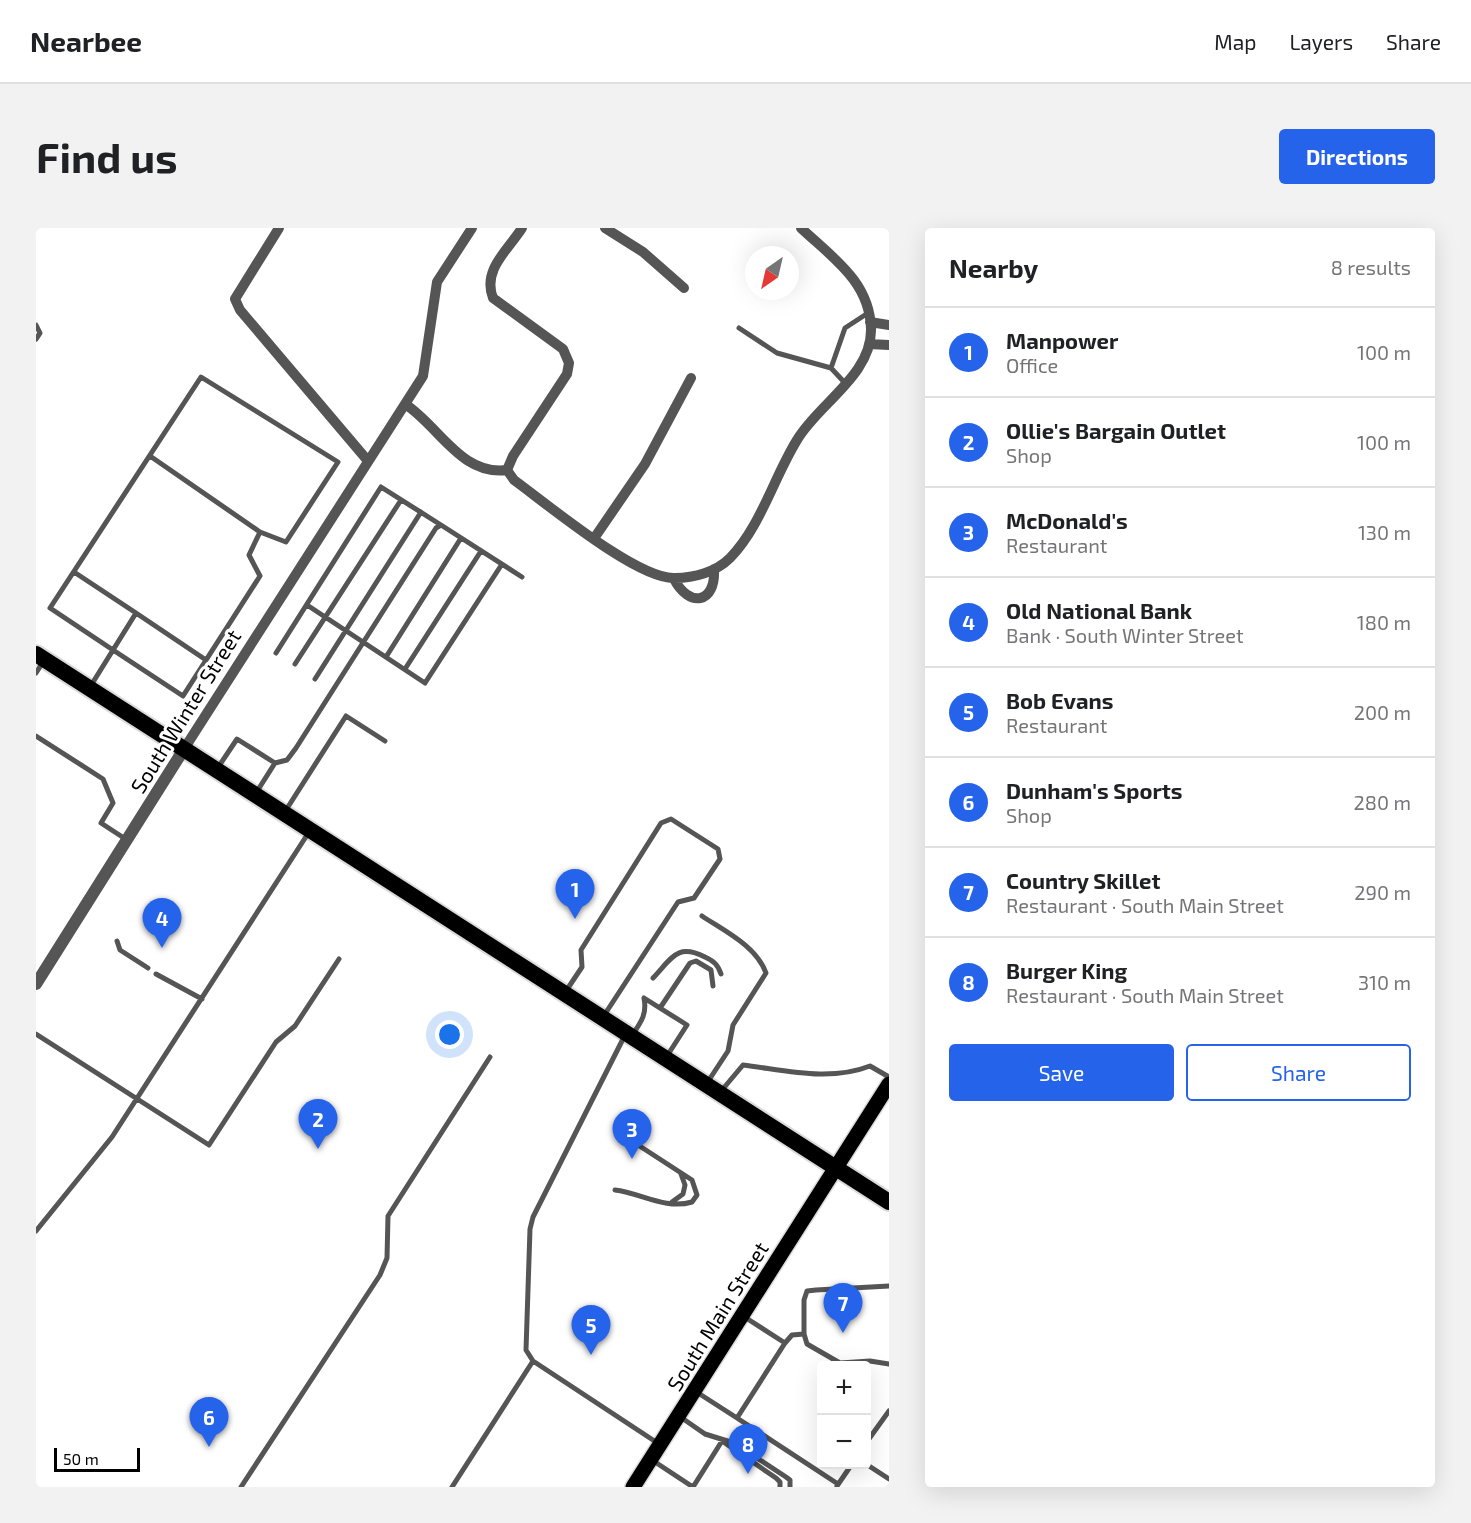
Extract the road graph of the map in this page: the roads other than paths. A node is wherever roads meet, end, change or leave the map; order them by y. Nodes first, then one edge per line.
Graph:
1 (279, 228) edge
2 (472, 228) edge
3 (522, 228) edge
4 (605, 228) edge
5 (801, 228) edge
6 (684, 288) dead end
7 (870, 317) junction
8 (36, 325) edge
9 (889, 325) edge
10 (739, 328) dead end
11 (36, 339) edge
12 (869, 344) junction
13 (889, 345) edge
14 (831, 368) junction
15 (691, 378) dead end
16 (844, 383) junction
17 (405, 404) junction
18 (150, 456) junction
19 (368, 461) junction
20 (507, 470) junction
21 (401, 500) junction
22 (421, 512) junction
23 (441, 525) junction
24 (260, 532) junction
25 (595, 537) junction
26 (461, 538) junction
27 (481, 551) junction
28 (502, 564) junction
29 (714, 569) junction
30 (74, 572) junction
31 (522, 577) dead end
32 (674, 579) junction
33 (307, 605) junction
34 (135, 613) junction
35 (326, 618) junction
36 (344, 630) junction
37 (365, 643) junction
38 (113, 650) junction
39 (276, 653) dead end
40 (386, 657) junction
41 (206, 660) junction
42 (39, 662) edge
43 (295, 664) dead end
44 (405, 669) junction
45 (315, 680) dead end
46 (89, 688) junction
47 (36, 736) edge
48 (385, 741) dead end
49 (184, 749) junction
50 (275, 763) junction
51 (216, 770) junction
52 (255, 795) junction
53 (284, 814) junction
54 (310, 831) junction
55 (127, 840) junction
56 (702, 916) dead end
57 (117, 941) dead end
58 (339, 959) dead end
59 (148, 969) dead end
60 (156, 974) dead end
61 (721, 974) dead end
62 (653, 978) dead end
63 (36, 984) edge
64 (713, 986) dead end
65 (565, 994) junction
66 (202, 999) junction
67 (660, 1008) junction
68 (602, 1018) junction
69 (36, 1034) edge
70 (628, 1035) junction
71 (490, 1057) dead end
72 (665, 1059) junction
73 (889, 1077) edge
74 (889, 1084) edge
75 (713, 1089) junction
76 (137, 1098) junction
77 (625, 1128) dead end
78 (836, 1168) junction
79 (677, 1170) junction
80 (615, 1190) dead end
81 (889, 1202) edge
82 (671, 1203) junction
83 (36, 1231) edge
84 (889, 1286) edge
85 (742, 1316) junction
86 (804, 1334) junction
87 (785, 1343) junction
88 (533, 1361) junction
89 (889, 1364) edge
90 (695, 1391) junction
91 (889, 1411) edge
92 (679, 1415) junction
93 (737, 1418) junction
94 (871, 1437) edge
95 (722, 1441) junction
96 (660, 1445) junction
97 (651, 1459) junction
98 (871, 1467) edge
99 (849, 1469) edge
100 (889, 1479) edge
101 (837, 1486) edge
102 (241, 1487) edge
103 (452, 1487) edge
104 (633, 1487) edge
105 (693, 1487) edge
106 (780, 1487) edge
107 (790, 1487) edge

1 - 19 street
2 - 17 street, South Winter Street
3 - 20 street
4 - 6 street
5 - 7 street
7 - 9 street
7 - 12 street
7 - 14 lane
8 - 11 lane
10 - 14 lane
12 - 13 street
12 - 16 street
14 - 16 lane
15 - 25 street
16 - 29 street
17 - 19 street, South Winter Street
17 - 20 street
18 - 24 lane
18 - 24 lane
18 - 30 lane
19 - 49 street, South Winter Street
20 - 25 street
21 - 22 lane
21 - 33 lane
21 - 35 lane
22 - 23 lane
22 - 36 lane
23 - 26 lane
23 - 37 lane
24 - 41 lane
25 - 32 street
26 - 27 lane
26 - 40 lane
27 - 28 lane
27 - 44 lane
28 - 31 lane
28 - 44 lane
29 - 32 street
29 - 32 street
30 - 34 lane
30 - 38 lane
33 - 35 lane
33 - 39 lane
34 - 38 lane
34 - 41 lane
35 - 36 lane
35 - 43 lane
36 - 37 lane
36 - 45 lane
37 - 40 lane
37 - 50 lane
38 - 41 lane
38 - 46 lane
40 - 44 lane
42 - 46 highway
46 - 49 highway
47 - 55 lane
48 - 53 lane
49 - 51 highway
49 - 55 street, South Winter Street
50 - 51 lane
50 - 52 lane
51 - 52 highway
52 - 53 highway
53 - 54 highway
54 - 65 highway
54 - 66 lane
55 - 63 street, South Winter Street
56 - 75 lane
57 - 59 lane
58 - 76 lane
60 - 66 lane
61 - 62 lane
64 - 67 lane
65 - 68 highway
65 - 68 lane
66 - 76 lane
67 - 70 lane
67 - 72 lane
68 - 70 highway
69 - 76 lane
70 - 72 highway
70 - 88 lane
71 - 102 lane
72 - 75 highway
73 - 75 lane
74 - 78 main road, South Main Street
75 - 78 highway
76 - 83 lane
77 - 79 lane
78 - 81 highway
78 - 85 main road, South Main Street
79 - 82 lane
79 - 82 lane
80 - 82 lane
84 - 86 lane
85 - 87 lane
85 - 90 main road, South Main Street
86 - 87 lane
86 - 89 lane
87 - 93 lane
88 - 96 lane
88 - 103 lane
90 - 92 main road, South Main Street
90 - 93 lane
91 - 94 lane
92 - 95 lane
92 - 96 main road, South Main Street
93 - 101 lane
95 - 105 lane
95 - 106 lane
95 - 107 lane
96 - 97 main road, South Main Street
97 - 104 main road, South Main Street
97 - 105 lane
98 - 100 lane
99 - 101 lane

